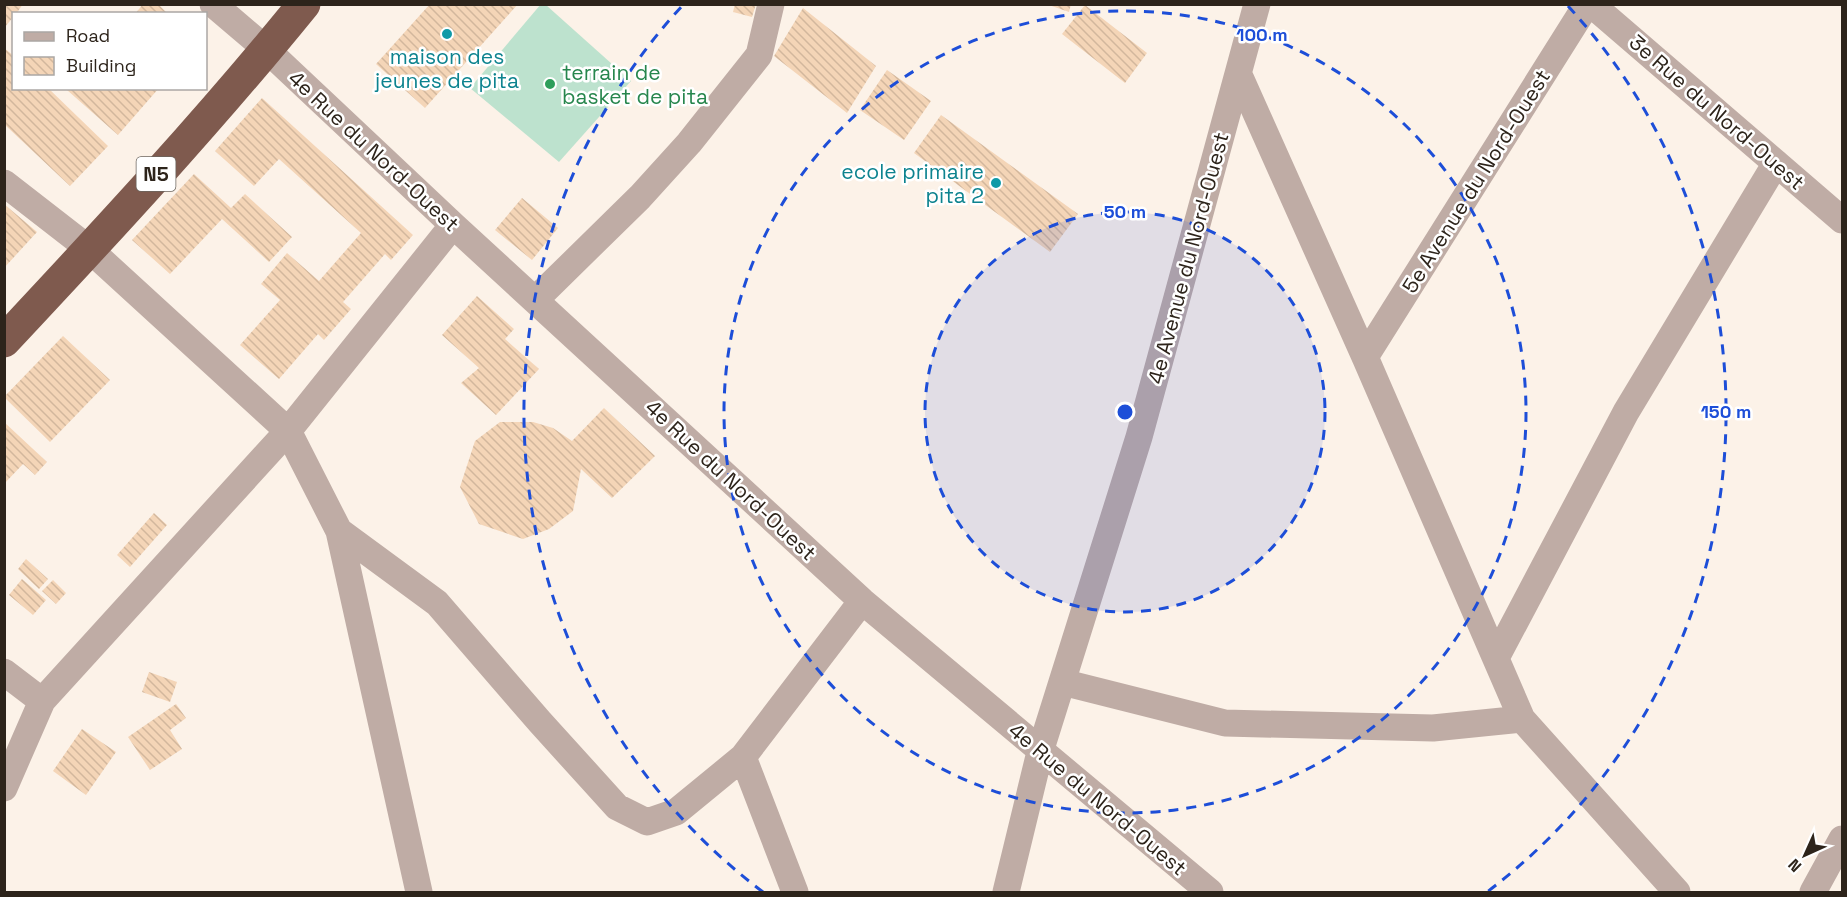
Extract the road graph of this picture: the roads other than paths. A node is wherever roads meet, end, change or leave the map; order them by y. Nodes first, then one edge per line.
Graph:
1 (213, 4) edge
2 (304, 4) edge
3 (771, 4) edge
4 (1257, 4) edge
5 (1589, 4) edge
6 (267, 50) junction
7 (1239, 75) junction
8 (1776, 163) junction
9 (4, 183) edge
10 (1842, 220) edge
11 (453, 225) junction
12 (89, 249) junction
13 (535, 300) junction
14 (4, 341) edge
15 (1365, 357) junction
16 (288, 431) junction
17 (339, 531) junction
18 (862, 601) junction
19 (1496, 658) junction
20 (4, 672) edge
21 (1062, 682) junction
22 (42, 701) junction
23 (1522, 719) junction
24 (1041, 752) junction
25 (743, 757) junction
26 (4, 788) edge
27 (1842, 839) edge
28 (419, 892) edge
29 (795, 892) edge
30 (1006, 892) edge
31 (1210, 892) edge
32 (1677, 892) edge
33 (1813, 892) edge

1 - 6 street, 4e Rue du Nord-Ouest
2 - 6 highway, N5
3 - 13 street
4 - 7 street, 4e Avenue du Nord-Ouest
5 - 8 street, 3e Rue du Nord-Ouest
5 - 15 street, 5e Avenue du Nord-Ouest
6 - 11 street, 4e Rue du Nord-Ouest
6 - 12 highway, N5
7 - 15 street
7 - 21 street, 4e Avenue du Nord-Ouest
8 - 10 street, 3e Rue du Nord-Ouest
8 - 19 street
9 - 12 street
11 - 13 street, 4e Rue du Nord-Ouest
11 - 16 street
12 - 14 highway, N5
12 - 16 street
13 - 18 street, 4e Rue du Nord-Ouest
15 - 19 street
16 - 17 street
16 - 22 street
17 - 25 street
17 - 28 street
18 - 24 street, 4e Rue du Nord-Ouest
18 - 25 street
19 - 23 street
20 - 22 street
21 - 23 street
21 - 24 street, 4e Avenue du Nord-Ouest
22 - 26 street
23 - 32 street
24 - 30 street, 4e Avenue du Nord-Ouest
24 - 31 street, 4e Rue du Nord-Ouest
25 - 29 street
27 - 33 street

